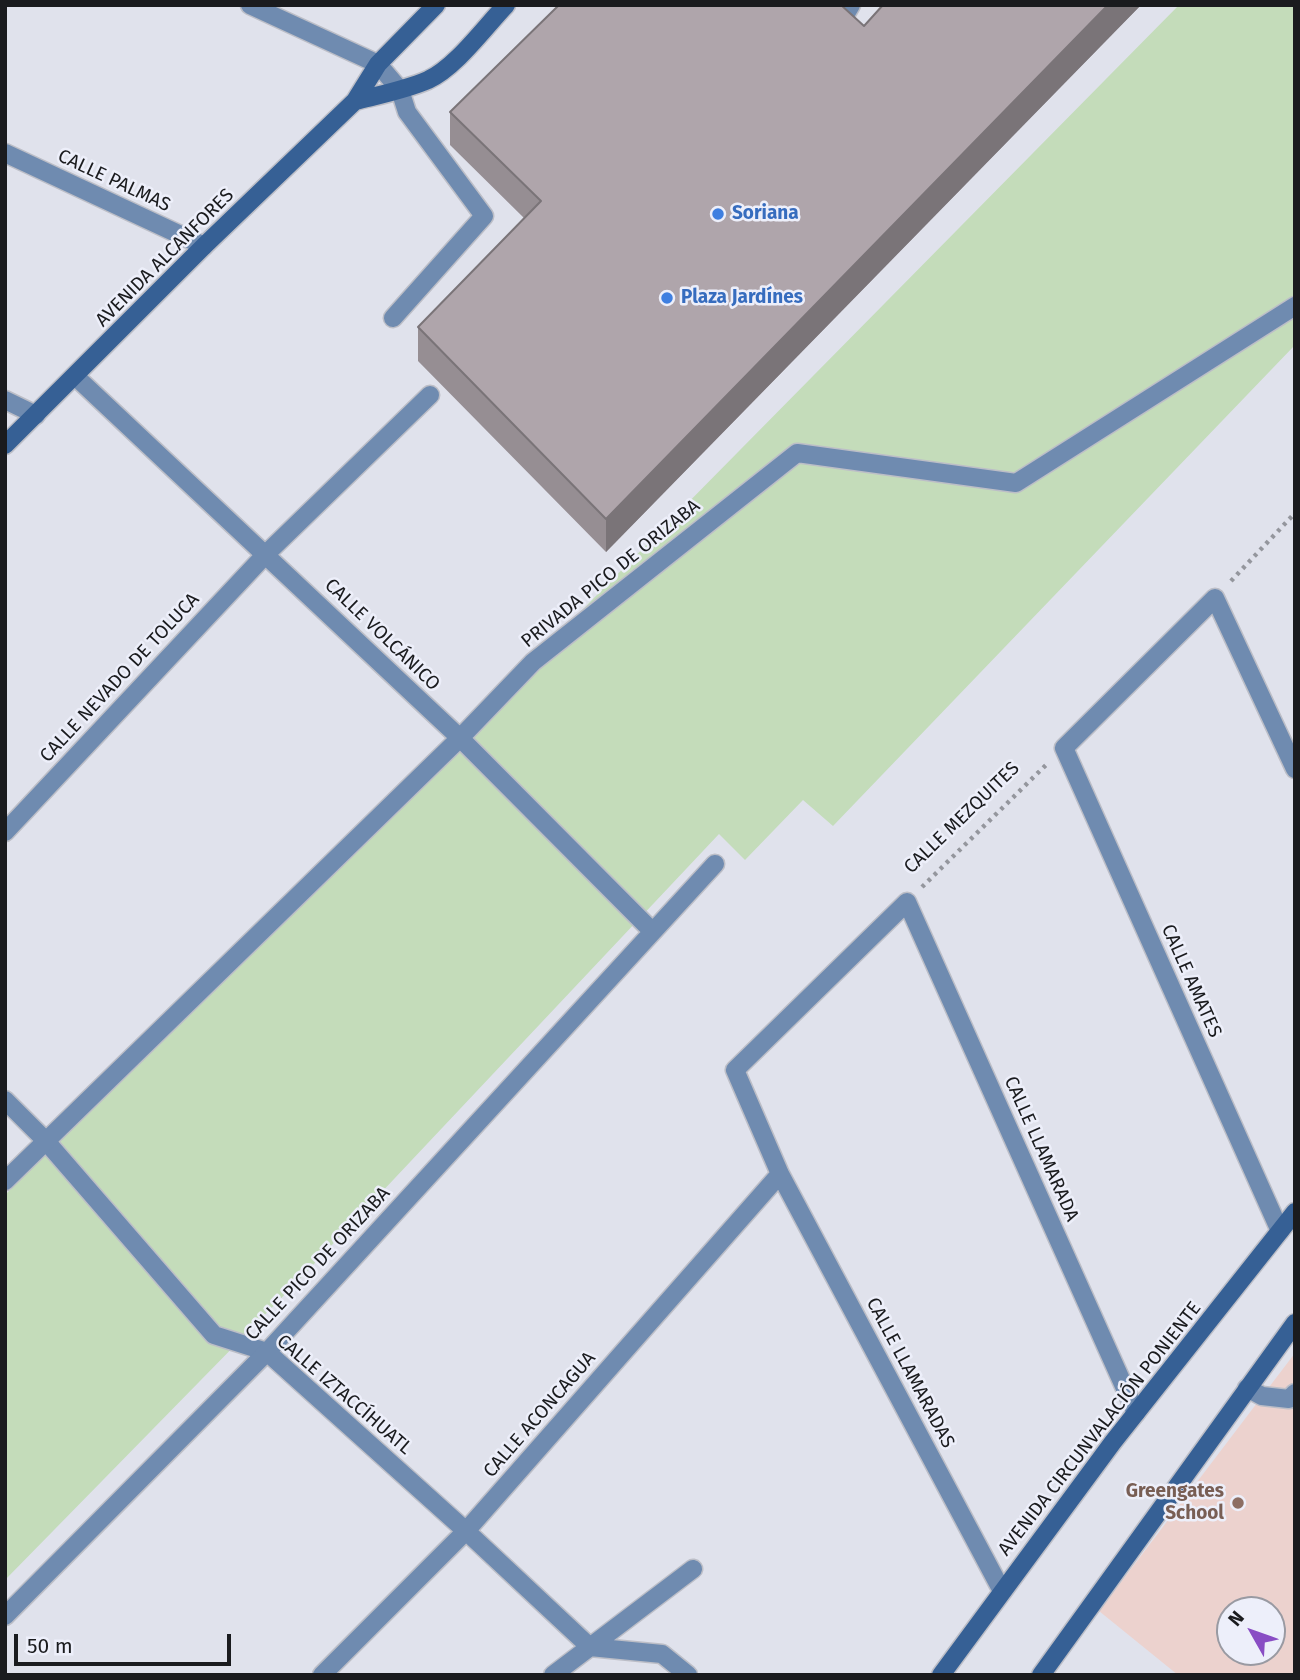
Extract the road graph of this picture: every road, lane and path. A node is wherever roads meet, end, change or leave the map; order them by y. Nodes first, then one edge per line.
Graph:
1 (250, 5) edge
2 (436, 5) edge
3 (506, 5) edge
4 (821, 5) edge
5 (852, 5) edge
6 (378, 64) junction
7 (400, 90) junction
8 (355, 101) junction
9 (5, 153) edge
10 (204, 246) junction
11 (1295, 306) edge
12 (393, 318) dead end
13 (76, 377) junction
14 (430, 395) dead end
15 (5, 400) edge
16 (36, 415) junction
17 (5, 445) edge
18 (1295, 513) edge
19 (266, 554) junction
20 (1215, 598) junction
21 (460, 738) junction
22 (1064, 748) junction
23 (1295, 769) edge
24 (5, 832) edge
25 (715, 864) dead end
26 (907, 902) junction
27 (652, 931) junction
28 (5, 1100) edge
29 (45, 1140) junction
30 (780, 1174) junction
31 (5, 1181) edge
32 (1295, 1212) edge
33 (1280, 1231) junction
34 (1295, 1323) edge
35 (267, 1352) junction
36 (1248, 1388) junction
37 (1293, 1398) edge
38 (1136, 1413) junction
39 (466, 1531) junction
40 (693, 1569) dead end
41 (1002, 1591) junction
42 (5, 1616) edge
43 (590, 1647) junction
44 (322, 1675) edge
45 (553, 1675) edge
46 (688, 1675) edge
47 (942, 1675) edge
48 (1041, 1675) edge

1 - 6 street
2 - 6 main road, AVENIDA ALCANFORES
3 - 7 main road
4 - 5 street
6 - 7 street
6 - 8 main road, AVENIDA ALCANFORES
7 - 8 main road
7 - 12 street
8 - 10 main road, AVENIDA ALCANFORES
9 - 10 street, CALLE PALMAS
10 - 13 main road, AVENIDA ALCANFORES
11 - 21 street, PRIVADA PICO DE ORIZABA
13 - 16 main road, AVENIDA ALCANFORES
13 - 19 street, CALLE VOLCÁNICO
14 - 19 street, CALLE NEVADO DE TOLUCA
15 - 16 street
16 - 17 main road, AVENIDA ALCANFORES
18 - 20 path
19 - 21 street, CALLE VOLCÁNICO
19 - 24 street, CALLE NEVADO DE TOLUCA
20 - 22 street
20 - 23 street
21 - 27 street, CALLE VOLCÁNICO
21 - 29 street
22 - 26 path, CALLE MEZQUITES
22 - 33 street, CALLE AMATES
25 - 27 street
26 - 30 street, CALLE MEZQUITES
26 - 38 street, CALLE LLAMARADA
27 - 35 street, CALLE PICO DE ORIZABA
28 - 29 street, CALLE IZTACCÍHUATL
29 - 31 street
29 - 35 street, CALLE IZTACCÍHUATL
30 - 39 street, CALLE ACONCAGUA
30 - 41 street, CALLE LLAMARADAS
32 - 33 main road, AVENIDA CIRCUNVALACIÓN PONIENTE
33 - 38 main road, AVENIDA CIRCUNVALACIÓN PONIENTE
34 - 36 main road
35 - 39 street, CALLE IZTACCÍHUATL
35 - 42 street, CALLE PICO DE ORIZABA
36 - 37 street
36 - 48 main road
38 - 41 main road, AVENIDA CIRCUNVALACIÓN PONIENTE
39 - 43 street, CALLE IZTACCÍHUATL
39 - 44 street, CALLE ACONCAGUA
40 - 43 street
41 - 47 main road, AVENIDA CIRCUNVALACIÓN PONIENTE
43 - 45 street
43 - 46 street

